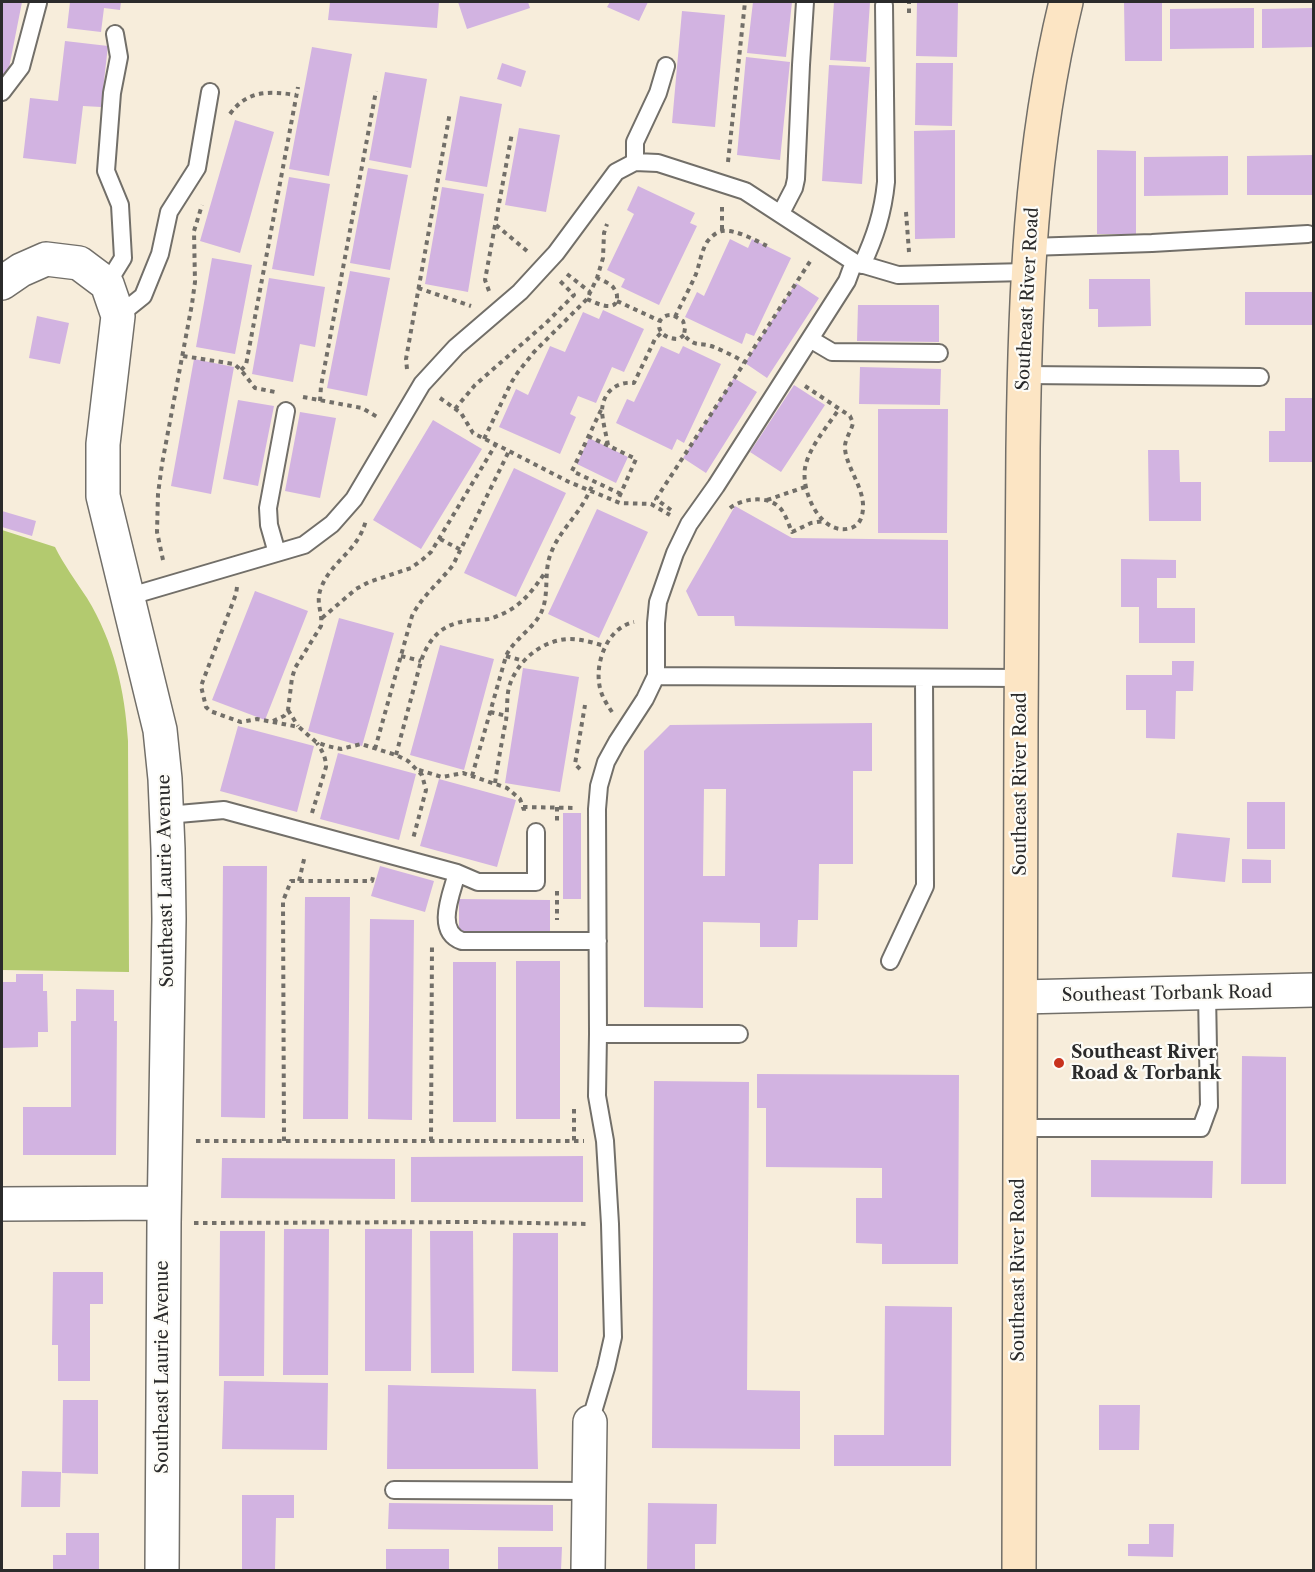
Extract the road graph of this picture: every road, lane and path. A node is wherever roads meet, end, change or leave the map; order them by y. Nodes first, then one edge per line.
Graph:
1 (745, 2) edge
2 (806, 2) edge
3 (1066, 2) edge
4 (38, 3) edge
5 (884, 5) dead end
6 (115, 34) dead end
7 (666, 66) dead end
8 (298, 87) dead end
9 (376, 91) dead end
10 (2, 92) edge
11 (210, 92) dead end
12 (296, 95) junction
13 (450, 112) dead end
14 (230, 114) dead end
15 (512, 133) dead end
16 (635, 162) junction
17 (721, 183) junction
18 (203, 200) dead end
19 (780, 213) junction
20 (608, 222) dead end
21 (496, 224) junction
22 (1308, 234) dead end
23 (767, 246) dead end
24 (528, 252) dead end
25 (816, 252) dead end
26 (1028, 260) junction
27 (858, 263) junction
28 (564, 271) dead end
29 (570, 277) dead end
30 (597, 278) junction
31 (2, 283) edge
32 (107, 284) junction
33 (418, 288) junction
34 (590, 292) junction
35 (587, 298) junction
36 (616, 301) junction
37 (494, 314) junction
38 (118, 316) junction
39 (675, 317) junction
40 (660, 321) junction
41 (661, 333) junction
42 (684, 335) junction
43 (810, 339) junction
44 (939, 353) dead end
45 (183, 356) junction
46 (744, 362) junction
47 (241, 370) junction
48 (408, 372) dead end
49 (788, 374) junction
50 (1024, 375) junction
51 (1260, 377) dead end
52 (277, 392) dead end
53 (435, 394) dead end
54 (299, 397) dead end
55 (320, 401) junction
56 (602, 406) junction
57 (362, 408) dead end
58 (455, 409) junction
59 (839, 409) junction
60 (286, 411) dead end
61 (588, 436) junction
62 (484, 439) junction
63 (496, 444) junction
64 (608, 445) junction
65 (509, 452) junction
66 (595, 481) junction
67 (805, 487) junction
68 (590, 490) junction
69 (621, 494) junction
70 (354, 499) junction
71 (766, 501) junction
72 (618, 502) junction
73 (724, 512) dead end
74 (666, 513) dead end
75 (674, 516) dead end
76 (824, 521) junction
77 (440, 539) junction
78 (461, 550) junction
79 (277, 553) junction
80 (163, 560) dead end
81 (232, 566) junction
82 (546, 570) junction
83 (127, 597) junction
84 (322, 618) junction
85 (642, 622) dead end
86 (605, 646) junction
87 (401, 656) junction
88 (506, 656) junction
89 (421, 661) junction
90 (524, 661) junction
91 (656, 676) junction
92 (924, 678) junction
93 (1021, 678) junction
94 (585, 705) dead end
95 (288, 710) junction
96 (490, 712) junction
97 (612, 712) dead end
98 (507, 716) junction
99 (273, 722) junction
100 (299, 727) junction
101 (316, 742) junction
102 (375, 748) junction
103 (396, 755) junction
104 (580, 769) dead end
105 (418, 770) junction
106 (472, 776) junction
107 (495, 783) junction
108 (581, 808) dead end
109 (167, 814) junction
110 (536, 832) dead end
111 (309, 833) junction
112 (380, 852) junction
113 (408, 860) junction
114 (457, 873) junction
115 (299, 881) junction
116 (432, 939) dead end
117 (598, 941) junction
118 (890, 961) dead end
119 (1314, 990) edge
120 (1207, 993) junction
121 (1021, 997) junction
122 (598, 1034) junction
123 (739, 1034) dead end
124 (574, 1105) dead end
125 (1019, 1128) junction
126 (165, 1141) junction
127 (284, 1141) junction
128 (431, 1141) junction
129 (574, 1141) junction
130 (605, 1141) junction
131 (2, 1204) edge
132 (164, 1213) junction
133 (610, 1224) junction
134 (590, 1422) joint
135 (394, 1490) dead end
136 (589, 1491) junction
137 (162, 1570) edge
138 (588, 1570) edge
139 (1019, 1570) edge

1 - 17 path
2 - 19 lane
3 - 26 street, Southeast River Road
4 - 10 lane
5 - 27 lane
6 - 32 lane
7 - 16 lane
8 - 12 path
9 - 55 path
11 - 38 lane
12 - 14 path
12 - 47 path
13 - 33 path
15 - 21 path
16 - 17 lane
16 - 37 lane
17 - 19 lane
18 - 45 path
19 - 27 lane
20 - 30 path
21 - 24 path
21 - 37 path
22 - 26 lane
23 - 39 path
25 - 46 path
26 - 27 lane
26 - 50 street, Southeast River Road
27 - 43 lane
28 - 58 path
29 - 34 path
30 - 34 path
30 - 36 path
31 - 32 street
32 - 38 street, Southeast Laurie Avenue
33 - 37 path
33 - 48 path
34 - 35 path
35 - 36 path
35 - 62 path
36 - 40 path
37 - 70 lane
38 - 83 street, Southeast Laurie Avenue
39 - 40 path
39 - 42 path
40 - 41 path
41 - 42 path
41 - 56 path
42 - 46 path
43 - 44 lane
43 - 49 lane
45 - 47 path
45 - 80 path
46 - 75 path
47 - 52 path
49 - 59 path
49 - 91 lane
50 - 51 lane
50 - 93 street, Southeast River Road
53 - 58 path
54 - 55 path
55 - 57 path
56 - 61 path
56 - 64 path
58 - 62 path
59 - 67 path
59 - 76 path
60 - 79 lane
61 - 64 path
61 - 66 path
62 - 63 path
63 - 65 path
63 - 77 path
64 - 69 path
65 - 68 path
65 - 78 path
66 - 68 path
66 - 69 path
67 - 71 path
67 - 76 path
68 - 72 path
68 - 82 path
69 - 72 path
70 - 79 lane
70 - 84 path
71 - 73 path
71 - 76 path
72 - 74 path
77 - 78 path
77 - 84 path
78 - 87 path
79 - 81 lane
81 - 83 lane
81 - 99 path
82 - 88 path
82 - 89 path
83 - 109 street, Southeast Laurie Avenue
84 - 95 path
85 - 86 path
86 - 90 path
86 - 97 path
87 - 89 path
87 - 102 path
88 - 90 path
88 - 96 path
89 - 103 path
90 - 98 path
91 - 92 lane
91 - 117 lane
92 - 93 lane
92 - 118 lane
93 - 121 street, Southeast River Road
94 - 104 path
95 - 99 path
95 - 100 path
96 - 98 path
96 - 106 path
98 - 107 path
99 - 100 path
100 - 101 path
101 - 102 path
101 - 111 path
102 - 103 path
103 - 105 path
105 - 106 path
105 - 113 path
106 - 107 path
107 - 108 path
109 - 111 lane
109 - 126 street, Southeast Laurie Avenue
110 - 114 lane
111 - 112 lane
111 - 115 path
112 - 113 lane
112 - 115 path
113 - 114 lane
114 - 117 lane
115 - 127 path
116 - 128 path
117 - 122 lane
119 - 120 street, Southeast Torbank Road
120 - 121 street, Southeast Torbank Road
120 - 125 lane
121 - 125 street, Southeast River Road
122 - 123 lane
122 - 130 lane
124 - 129 path
125 - 139 street, Southeast River Road
126 - 127 path
126 - 132 street, Southeast Laurie Avenue
127 - 128 path
128 - 129 path
129 - 130 path
130 - 133 lane
131 - 132 street
132 - 133 path
132 - 137 street, Southeast Laurie Avenue
133 - 134 lane
134 - 136 street
135 - 136 lane
136 - 138 street

